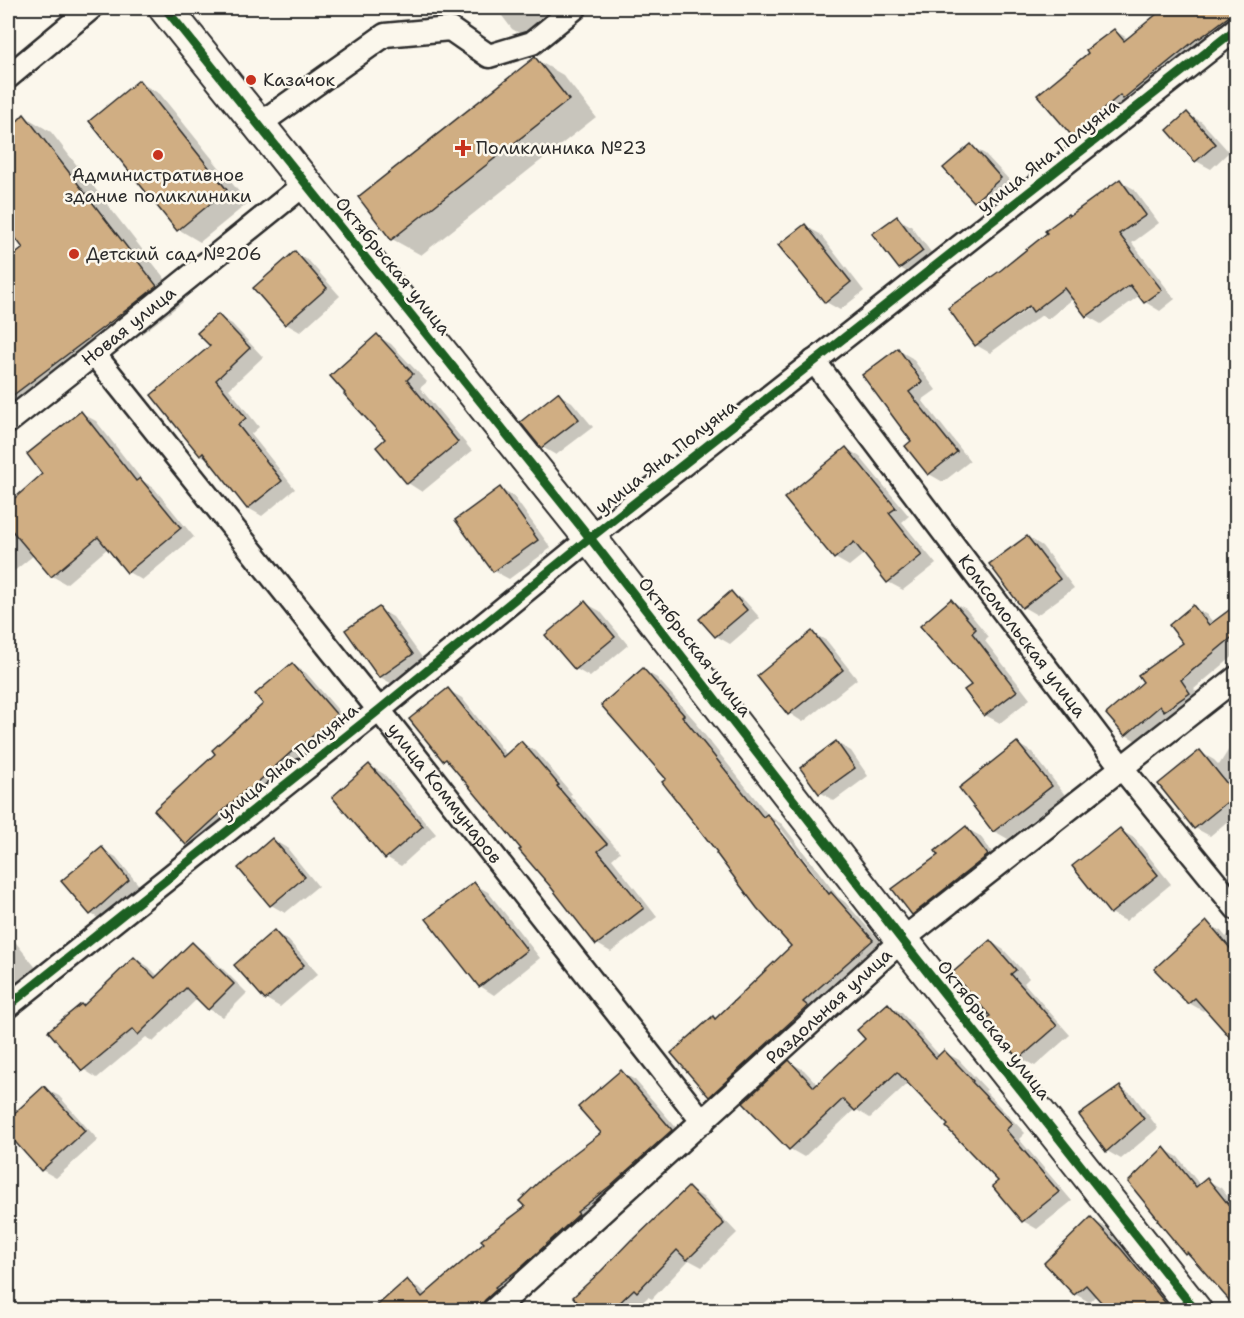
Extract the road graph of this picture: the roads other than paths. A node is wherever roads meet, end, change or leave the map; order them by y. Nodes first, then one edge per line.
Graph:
1 (91, 8) edge
2 (165, 8) edge
3 (574, 8) edge
4 (1236, 29) edge
5 (8, 77) edge
6 (258, 125) junction
7 (306, 183) junction
8 (94, 354) junction
9 (814, 361) junction
10 (8, 422) edge
11 (590, 538) junction
12 (1236, 678) edge
13 (379, 710) junction
14 (1122, 768) junction
15 (1236, 908) edge
16 (902, 940) junction
17 (8, 1006) edge
18 (703, 1122) junction
19 (494, 1311) edge
20 (1195, 1311) edge

1 - 5 street
2 - 6 street, Октябрьская улица
3 - 6 street
4 - 9 street, улица Яна Полуяна
6 - 7 street, Октябрьская улица
7 - 8 street, Новая улица
7 - 11 street, Октябрьская улица
8 - 10 street, Новая улица
8 - 13 street, улица Коммунаров
9 - 11 street, улица Яна Полуяна
9 - 14 street, Комсомольская улица
11 - 13 street, улица Яна Полуяна
11 - 16 street, Октябрьская улица
12 - 14 street, Раздольная улица
13 - 17 street, улица Яна Полуяна
13 - 18 street, улица Коммунаров
14 - 15 street, Комсомольская улица
14 - 16 street, Раздольная улица
16 - 18 street, Раздольная улица
16 - 20 street, Октябрьская улица
18 - 19 street, Раздольная улица

